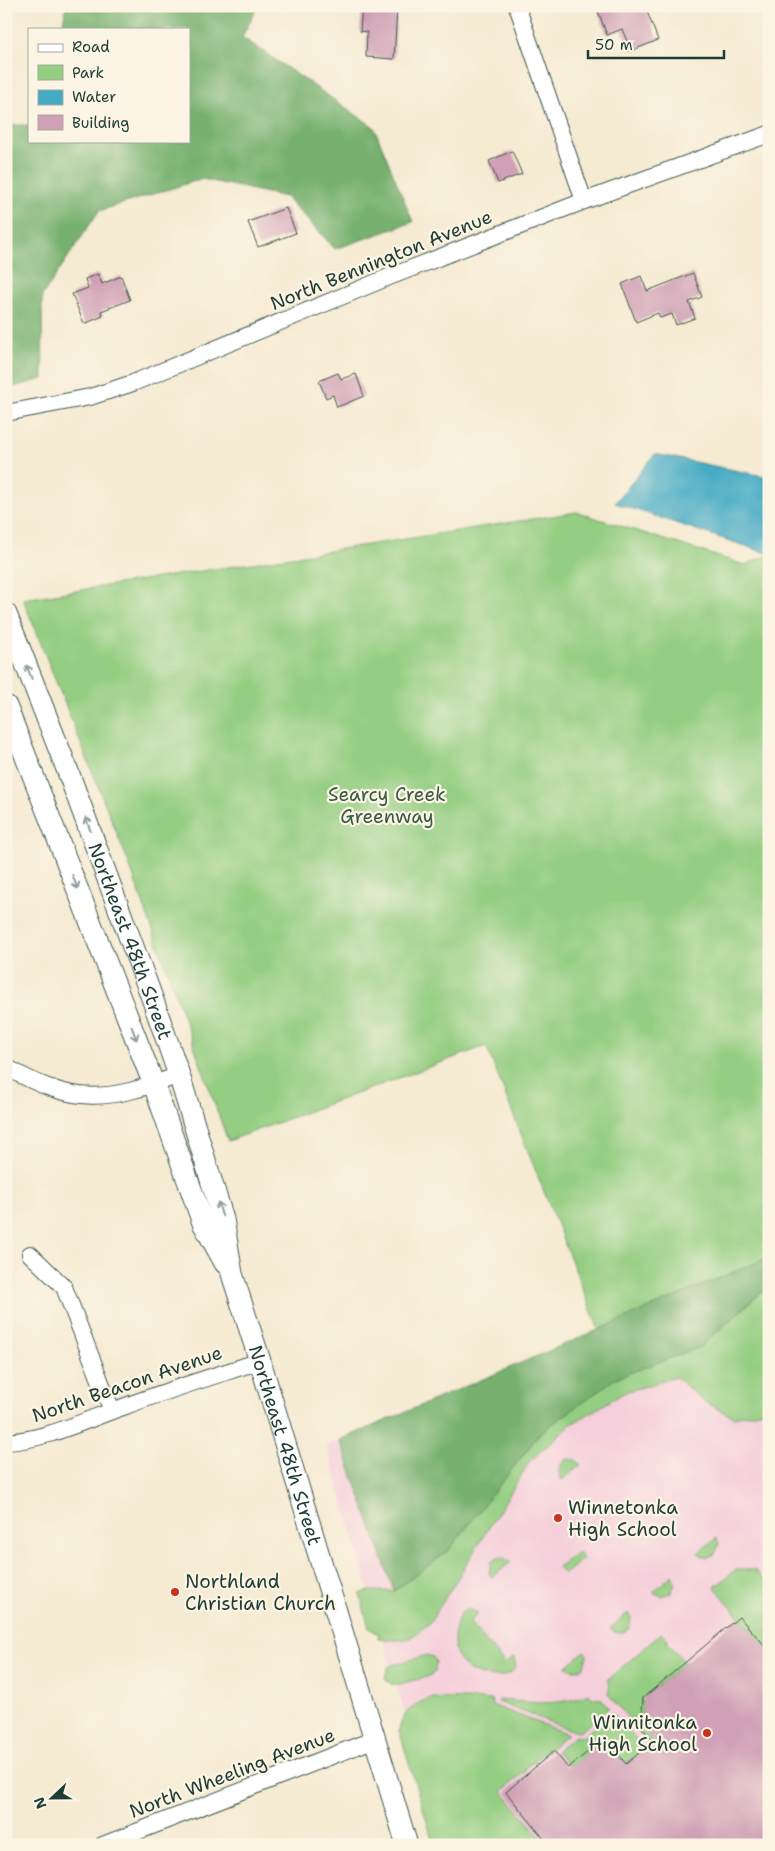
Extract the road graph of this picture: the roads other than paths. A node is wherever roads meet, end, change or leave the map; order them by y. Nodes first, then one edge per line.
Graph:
1 (517, 6) edge
2 (769, 134) edge
3 (584, 201) junction
4 (6, 413) edge
5 (6, 614) edge
6 (6, 706) edge
7 (59, 750) junction
8 (28, 763) junction
9 (6, 1067) edge
10 (179, 1076) junction
11 (154, 1084) junction
12 (30, 1254) dead end
13 (232, 1274) junction
14 (260, 1361) junction
15 (112, 1411) junction
16 (6, 1442) edge
17 (375, 1739) junction
18 (102, 1845) edge
19 (407, 1845) edge

1 - 3 street
2 - 3 street, North Bennington Avenue
3 - 4 street, North Bennington Avenue
7 -> 5 street, Northeast 48th Street
6 - 8 street, Northeast 48th Street
7 - 8 street
10 -> 7 street, Northeast 48th Street
8 -> 11 street, Northeast 48th Street
9 - 11 street
10 - 11 street
13 -> 10 street, Northeast 48th Street
11 - 13 street, Northeast 48th Street
12 - 15 street
13 - 14 street, Northeast 48th Street
14 - 15 street, North Beacon Avenue
14 - 17 street, Northeast 48th Street
15 - 16 street, North Beacon Avenue
17 - 18 street, North Wheeling Avenue
17 - 19 street, Northeast 48th Street

